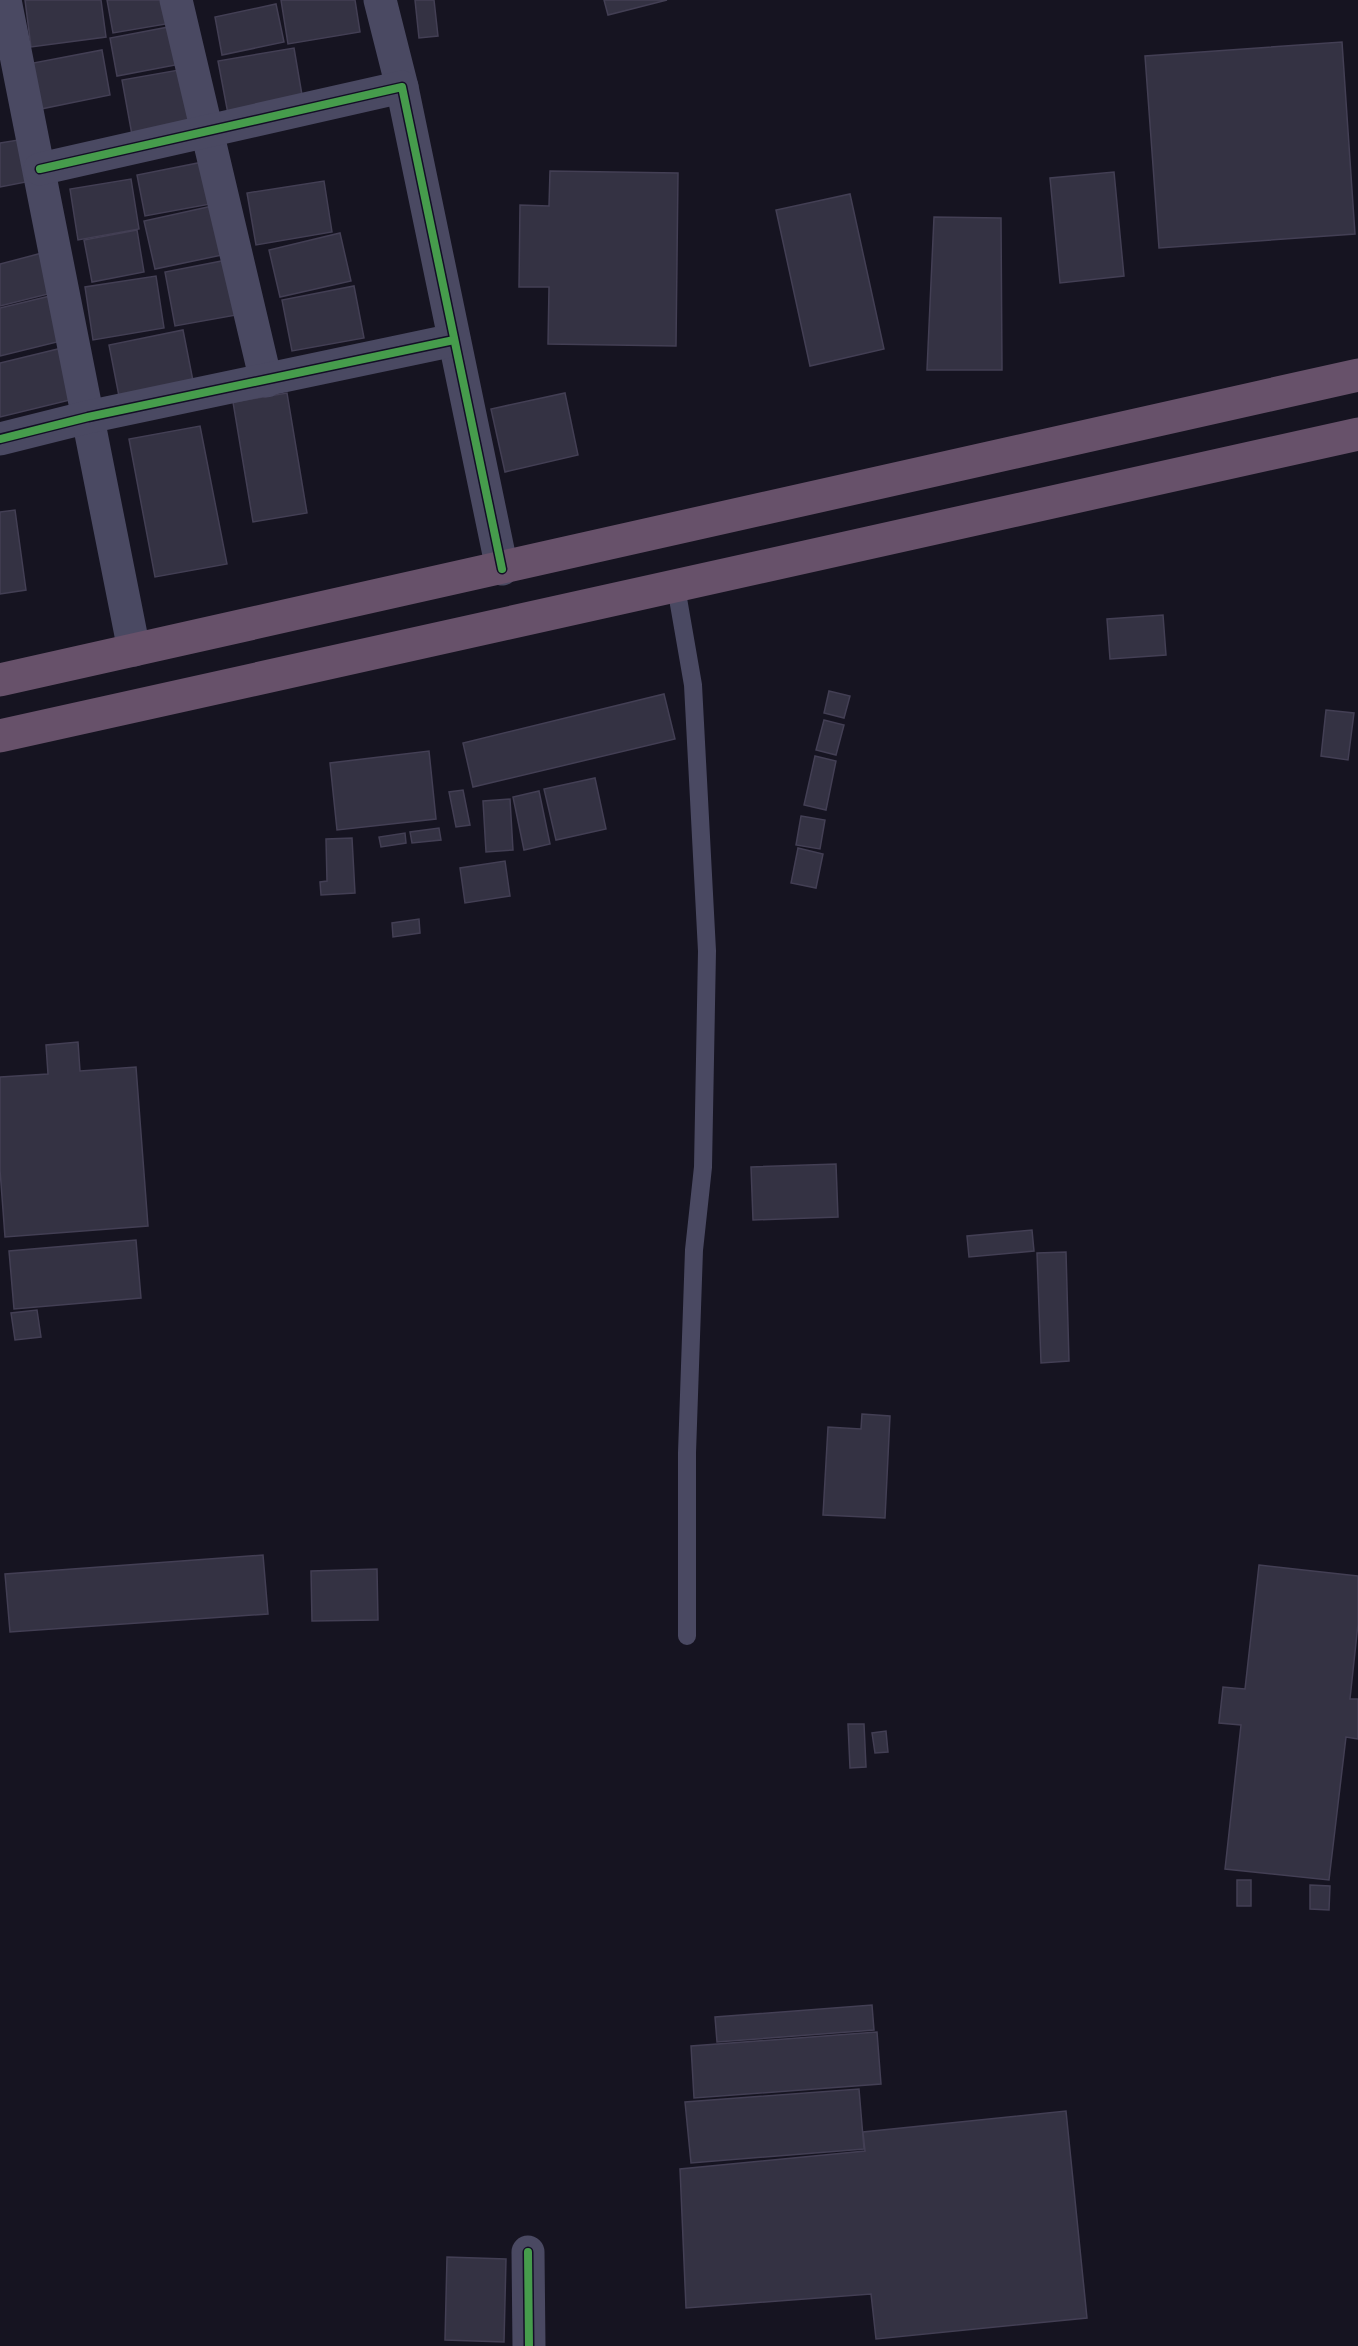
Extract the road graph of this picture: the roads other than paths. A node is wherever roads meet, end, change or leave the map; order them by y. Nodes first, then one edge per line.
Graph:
1 (5, 0) edge
2 (176, 0) edge
3 (380, 0) edge
4 (402, 87) junction
5 (207, 132) junction
6 (40, 169) junction
7 (454, 340) junction
8 (1358, 375) edge
9 (266, 381) junction
10 (88, 417) junction
11 (1358, 435) edge
12 (0, 440) edge
13 (502, 569) junction
14 (676, 588) junction
15 (134, 650) junction
16 (0, 680) edge
17 (0, 736) edge
18 (687, 1636) dead end
19 (528, 2252) dead end
20 (529, 2346) edge

1 - 6 street
2 - 5 street
3 - 4 street
4 - 5 street
4 - 7 street
5 - 6 street
5 - 9 street
6 - 10 street
7 - 9 street
7 - 13 street
8 - 13 highway
9 - 10 street
10 - 12 street
10 - 15 street
11 - 14 highway
13 - 15 highway
14 - 17 highway
14 - 18 lane
15 - 16 highway
19 - 20 street

